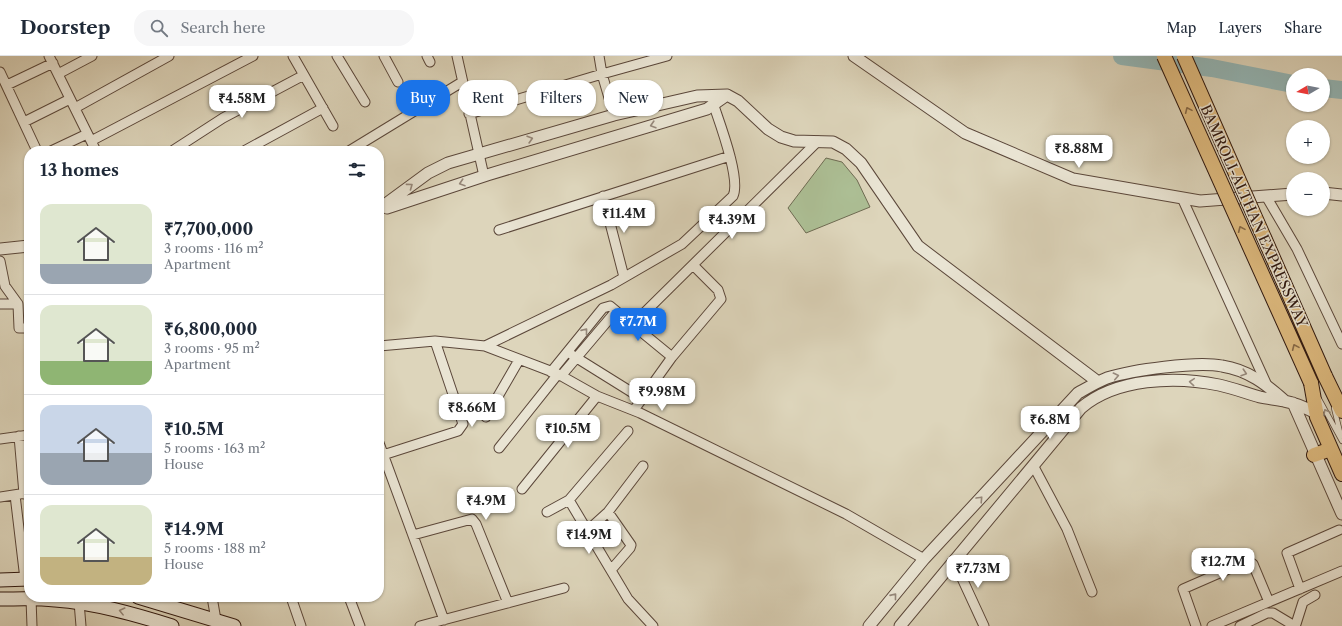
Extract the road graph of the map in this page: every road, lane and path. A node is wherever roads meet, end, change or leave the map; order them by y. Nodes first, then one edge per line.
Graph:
1 (92, 56) edge
2 (169, 56) edge
3 (253, 56) edge
4 (293, 56) edge
5 (337, 56) edge
6 (384, 56) edge
7 (457, 56) edge
8 (599, 56) edge
9 (667, 56) edge
10 (1164, 56) edge
11 (1184, 56) edge
12 (856, 58) edge
13 (51, 59) edge
14 (0, 72) edge
15 (58, 74) junction
16 (602, 74) junction
17 (304, 75) junction
18 (397, 80) edge
19 (462, 80) edge
20 (604, 81) edge
21 (458, 84) edge
22 (7, 85) junction
23 (728, 95) junction
24 (70, 99) junction
25 (518, 99) edge
26 (365, 102) dead end
27 (663, 104) edge
28 (714, 106) junction
29 (75, 108) junction
30 (323, 108) junction
31 (469, 116) edge
32 (611, 116) edge
33 (24, 122) junction
34 (333, 126) dead end
35 (89, 137) junction
36 (818, 141) junction
37 (35, 146) edge
38 (65, 146) edge
39 (94, 146) edge
40 (180, 146) edge
41 (253, 146) edge
42 (357, 146) edge
43 (478, 154) junction
44 (730, 156) junction
45 (484, 176) junction
46 (1330, 194) edge
47 (1286, 195) edge
48 (1342, 195) edge
49 (603, 196) junction
50 (1266, 196) junction
51 (1182, 198) junction
52 (384, 206) edge
53 (384, 208) edge
54 (498, 230) dead end
55 (24, 247) edge
56 (0, 249) edge
57 (0, 261) edge
58 (693, 265) junction
59 (624, 277) junction
60 (0, 304) edge
61 (18, 304) junction
62 (616, 311) junction
63 (632, 324) junction
64 (24, 328) edge
65 (435, 341) junction
66 (1342, 344) edge
67 (384, 346) edge
68 (485, 346) junction
69 (568, 352) junction
70 (672, 357) junction
71 (576, 358) junction
72 (519, 360) junction
73 (557, 374) junction
74 (1325, 376) junction
75 (1098, 382) junction
76 (1266, 383) junction
77 (1311, 383) junction
78 (597, 396) junction
79 (641, 398) junction
80 (1289, 402) junction
81 (1341, 405) edge
82 (634, 410) junction
83 (1316, 412) junction
84 (486, 417) dead end
85 (628, 431) dead end
86 (19, 436) junction
87 (24, 436) edge
88 (1342, 438) edge
89 (0, 439) edge
90 (1336, 445) edge
91 (499, 448) dead end
92 (384, 455) edge
93 (1314, 455) junction
94 (384, 458) edge
95 (1033, 465) junction
96 (643, 466) dead end
97 (1342, 474) edge
98 (522, 489) dead end
99 (23, 494) edge
100 (0, 497) edge
101 (568, 500) junction
102 (547, 512) dead end
103 (608, 512) junction
104 (1342, 514) edge
105 (24, 515) edge
106 (1339, 530) dead end
107 (587, 531) junction
108 (413, 535) junction
109 (924, 559) junction
110 (954, 561) junction
111 (611, 570) junction
112 (1342, 571) edge
113 (24, 579) edge
114 (0, 580) edge
115 (564, 588) dead end
116 (1300, 589) junction
117 (1092, 592) dead end
118 (1315, 595) dead end
119 (0, 599) edge
120 (24, 599) edge
121 (31, 602) edge
122 (79, 602) joint
123 (161, 602) edge
124 (213, 602) edge
125 (293, 602) edge
126 (351, 602) edge
127 (1269, 602) junction
128 (508, 603) junction
129 (216, 620) junction
130 (444, 620) junction
131 (146, 622) edge
132 (1258, 622) edge
133 (1297, 625) edge
134 (32, 626) edge
135 (81, 626) edge
136 (172, 626) edge
137 (234, 626) edge
138 (301, 626) edge
139 (360, 626) edge
140 (420, 626) edge
141 (653, 626) edge
142 (869, 626) edge
143 (900, 626) edge
144 (984, 626) edge
145 (1196, 626) edge
146 (1212, 626) edge
147 (1240, 626) edge

1 - 15 street
2 - 29 street
3 - 35 street
4 - 17 street
5 - 26 street
6 - 18 street
7 - 19 street
8 - 16 street
9 - 16 street
77 -> 10 main road, bridge
11 - 74 main road, BAMROLI-ALTHAN EXPRESSWAY, bridge
12 - 51 street
13 - 15 street
13 - 22 street
14 - 22 street
15 - 24 street
16 - 20 street
16 - 25 street
17 - 30 street
17 - 40 street
21 - 42 street
22 - 33 street
23 - 27 street
23 - 28 street
23 - 36 street
24 - 29 street
24 - 33 street
28 - 44 street
28 -> 45 street
29 - 35 street
30 - 34 street
30 - 41 street
31 - 43 street
43 -> 32 street
33 - 37 street
35 - 38 street
35 - 39 street
36 - 58 street
36 - 75 street
43 - 45 street
52 -> 43 street
44 - 49 street
44 - 59 street
45 -> 53 street
46 - 48 street
47 - 50 street
49 - 54 street
49 - 59 street
50 - 51 street
50 - 66 street
51 - 76 street
55 - 56 street
57 - 61 street
58 - 63 street
58 - 70 street
59 - 68 street
60 - 61 street
61 - 64 street
62 - 63 street
69 -> 62 street
62 - 71 street
63 - 70 street
65 - 67 street
65 - 68 street
65 - 92 street
68 - 72 street
69 - 71 street
69 - 73 street
70 - 79 street
71 - 73 street
71 - 79 street
72 - 73 street
72 - 84 street
73 - 78 street
73 - 91 street
74 - 81 main road, BAMROLI-ALTHAN EXPRESSWAY
74 - 88 lane
75 -> 76 street
109 -> 75 street
76 - 80 street
77 - 83 main road
90 -> 77 lane
78 - 82 street
78 - 98 street
79 - 82 street
80 - 83 street
80 - 93 street
80 -> 95 street
82 - 109 street
83 - 90 main road
85 - 101 street
86 - 87 street
86 - 89 street
86 - 99 street
90 - 93 main road
90 - 97 main road
93 - 104 street
94 - 108 street
95 - 110 street
95 - 117 street
96 - 103 street
99 - 100 street
99 - 105 street
101 - 102 street
101 - 107 street
103 - 107 street
103 - 111 street
106 - 116 street
107 - 111 street
108 - 128 street
108 - 130 street
142 -> 109 street
110 - 143 street
110 - 144 street
111 - 141 street
112 - 116 street
113 - 114 main road
115 - 128 street
116 - 127 street
118 - 133 street
119 - 120 main road
121 - 134 street
131 -> 122 main road
122 - 135 street
123 - 129 main road
124 - 129 street
125 - 138 street
126 - 139 street
127 - 145 street
127 - 146 street
128 - 130 street
129 - 137 main road
130 - 140 street
131 - 136 main road
132 - 133 street
132 - 147 street

